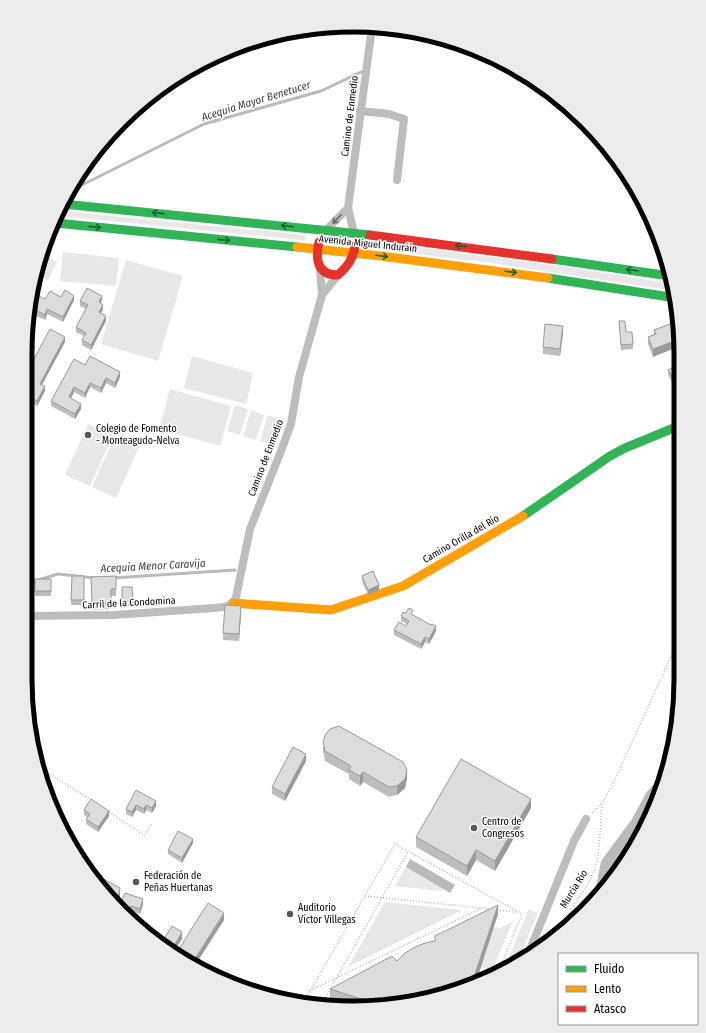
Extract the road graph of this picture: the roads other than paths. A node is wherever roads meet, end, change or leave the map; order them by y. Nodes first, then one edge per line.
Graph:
1 (371, 33) edge
2 (360, 111) junction
3 (397, 180) dead end
4 (68, 205) edge
5 (348, 208) junction
6 (59, 223) edge
7 (326, 230) junction
8 (354, 233) junction
9 (317, 249) junction
10 (354, 253) junction
11 (320, 269) junction
12 (338, 275) junction
13 (664, 275) edge
14 (322, 295) junction
15 (669, 297) edge
16 (674, 427) edge
17 (233, 604) junction
18 (32, 616) edge
19 (586, 819) road end
20 (531, 947) edge

1 - 2 street, Camino de Enmedio
2 - 3 street
2 - 5 street, Camino de Enmedio
7 -> 4 main road, Avenida Miguel Induráin
5 -> 7 street
5 - 8 street, Camino de Enmedio
6 -> 9 main road, Avenida Miguel Induráin
7 - 8 main road, Avenida Miguel Induráin
7 - 9 main road
8 - 10 main road
13 -> 8 main road, Avenida Miguel Induráin
9 - 10 main road, Avenida Miguel Induráin
9 - 11 main road
10 - 12 main road
10 -> 15 main road, Avenida Miguel Induráin
11 - 12 main road
11 - 14 street
12 - 14 street
14 - 17 street, Camino de Enmedio
16 - 17 main road, Camino Orilla del Río
17 - 18 street, Carril de la Condomina
19 - 20 street

